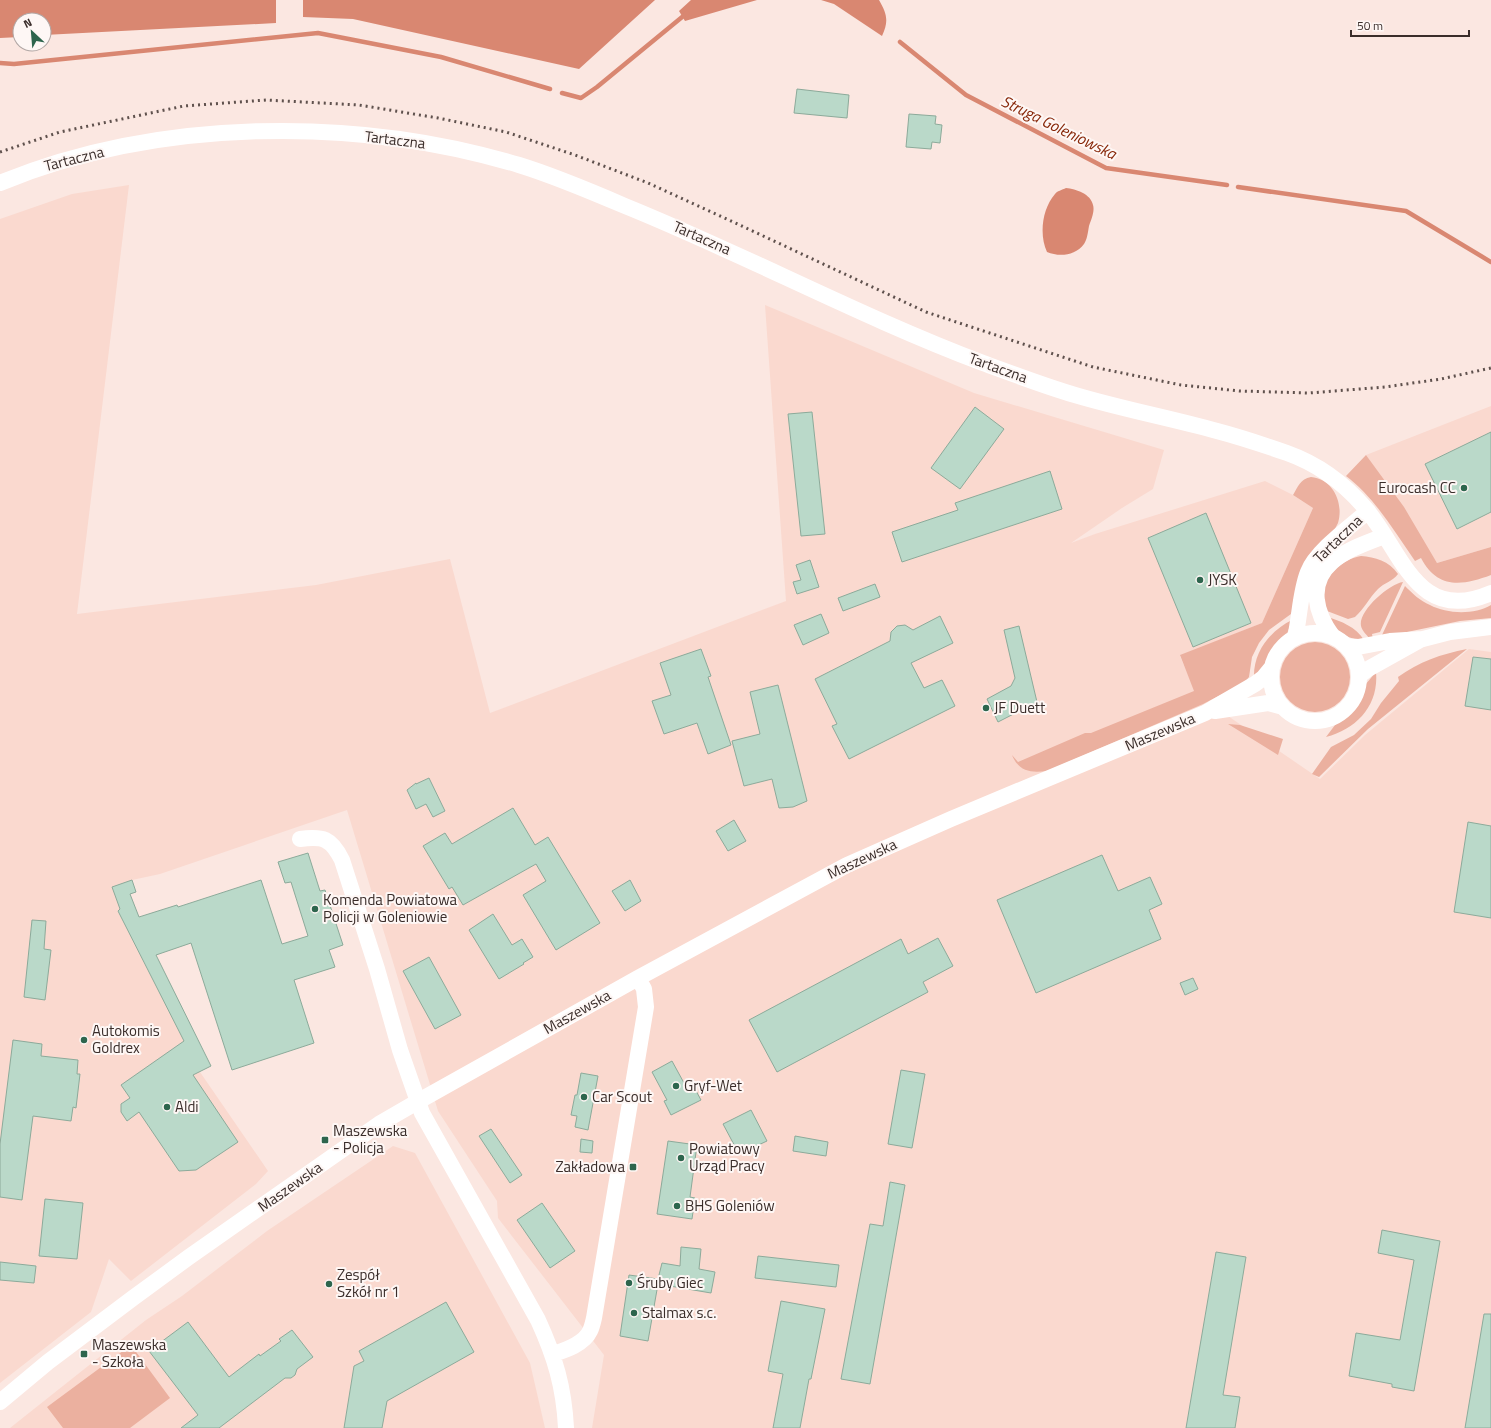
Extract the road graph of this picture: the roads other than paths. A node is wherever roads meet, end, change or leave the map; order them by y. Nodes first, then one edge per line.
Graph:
1 (0, 183) edge
2 (1368, 511) junction
3 (1384, 536) junction
4 (1491, 593) edge
5 (1491, 627) edge
6 (1295, 638) junction
7 (1423, 638) junction
8 (1340, 641) junction
9 (1272, 667) junction
10 (1359, 676) junction
11 (1283, 707) junction
12 (1205, 713) junction
13 (300, 839) dead end
14 (638, 978) junction
15 (418, 1102) junction
16 (553, 1354) junction
17 (0, 1402) edge
18 (566, 1428) edge

1 - 2 street, Tartaczna
2 - 3 street, Tartaczna
2 - 6 street, Tartaczna
3 - 4 street
3 - 8 street, Tartaczna
5 - 7 street
6 - 8 street
6 - 9 street
7 - 8 street
7 - 10 street
8 - 10 street
9 - 11 street
9 - 12 street, Maszewska
10 - 11 street
11 - 12 street, Maszewska
12 - 14 street, Maszewska
13 - 15 street
14 - 15 street, Maszewska
14 - 16 street
15 - 16 street
15 - 17 street, Maszewska
16 - 18 street

